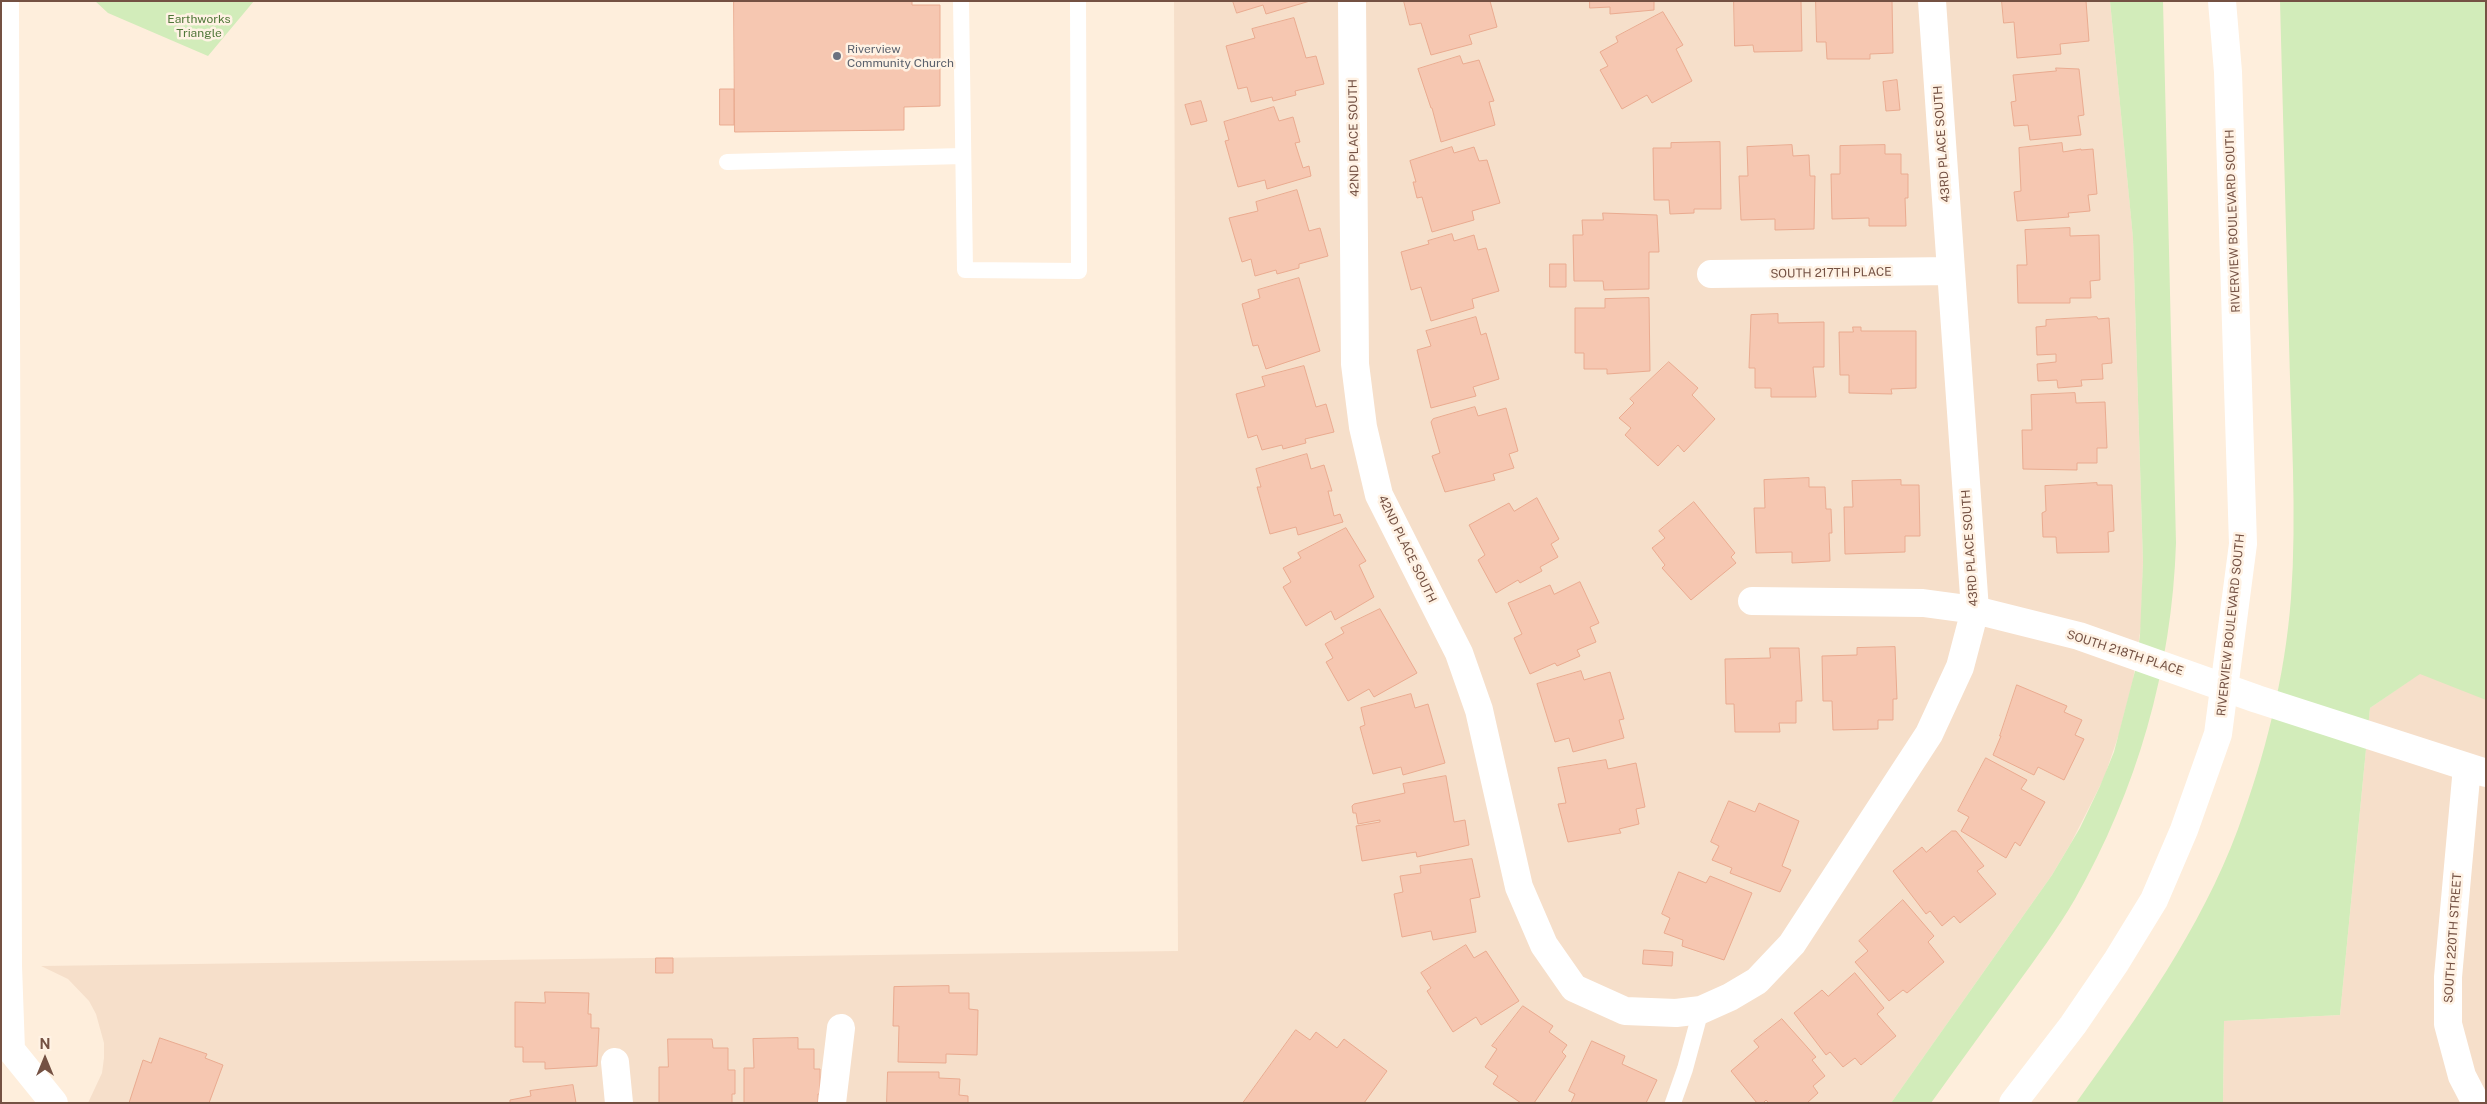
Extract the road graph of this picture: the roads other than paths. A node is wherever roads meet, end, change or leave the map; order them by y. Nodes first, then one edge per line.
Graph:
1 (5, 1) edge
2 (962, 1) edge
3 (1078, 1) edge
4 (1352, 1) edge
5 (1932, 1) edge
6 (2222, 1) edge
7 (963, 156) junction
8 (727, 162) dead end
9 (1951, 271) junction
10 (1711, 274) dead end
11 (4, 410) edge
12 (1752, 602) dead end
13 (1975, 610) junction
14 (2225, 688) junction
15 (2477, 770) edge
16 (1701, 1010) junction
17 (1652, 1013) joint
18 (841, 1028) dead end
19 (6, 1050) edge
20 (615, 1062) dead end
21 (54, 1103) edge
22 (619, 1103) edge
23 (832, 1103) edge
24 (1674, 1103) edge
25 (2013, 1103) edge
26 (2476, 1103) edge

1 - 11 street
2 - 7 lane
3 - 7 lane
4 - 17 street, 42ND PLACE SOUTH
5 - 9 street, 43RD PLACE SOUTH
6 - 14 street, RIVERVIEW BOULEVARD SOUTH
7 - 8 lane
9 - 10 street, SOUTH 217TH PLACE
9 - 13 street, 43RD PLACE SOUTH
11 - 19 street
12 - 13 street, SOUTH 218TH PLACE
13 - 14 street, SOUTH 218TH PLACE
13 - 16 street, 43RD PLACE SOUTH
14 - 15 street, SOUTH 218TH PLACE
14 - 25 street, RIVERVIEW BOULEVARD SOUTH
15 - 26 street, SOUTH 220TH STREET
16 - 17 street, 43RD PLACE SOUTH
16 - 24 lane
18 - 23 street
19 - 21 street
20 - 22 street

